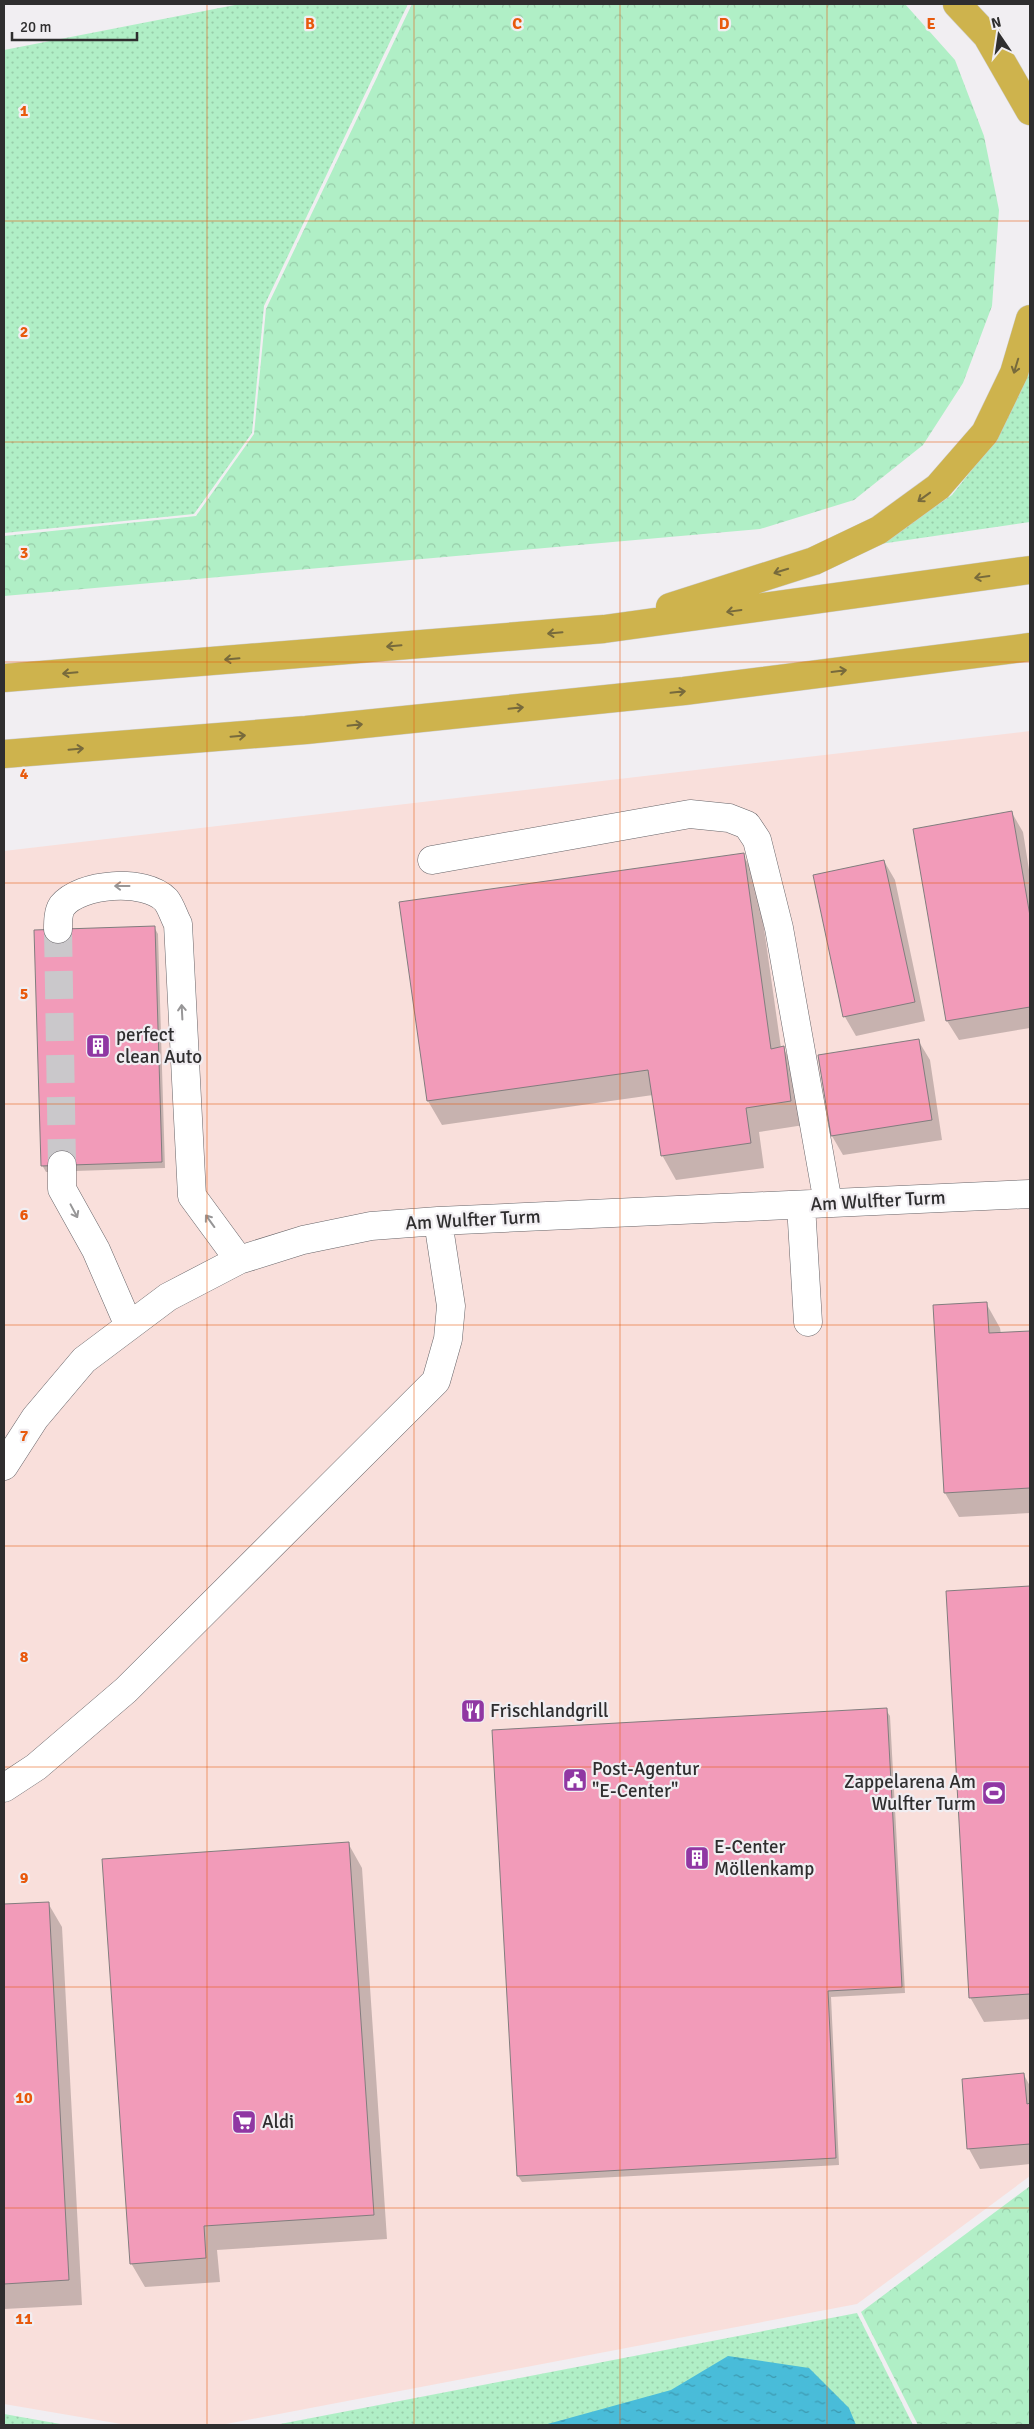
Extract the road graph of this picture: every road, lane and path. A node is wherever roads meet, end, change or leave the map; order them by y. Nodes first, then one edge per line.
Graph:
1 (957, 4) edge
2 (1029, 112) edge
3 (1030, 319) edge
4 (1030, 570) edge
5 (604, 629) junction
6 (1030, 647) edge
7 (11, 677) edge
8 (16, 754) edge
9 (432, 860) dead end
10 (58, 929) tunnel mouth
11 (62, 1165) tunnel mouth
12 (1030, 1194) edge
13 (828, 1204) junction
14 (801, 1205) junction
15 (438, 1221) junction
16 (239, 1260) junction
17 (808, 1322) dead end
18 (129, 1326) junction
19 (4, 1466) edge
20 (4, 1788) edge

1 - 2 highway
3 -> 5 highway
4 -> 5 highway
5 -> 7 highway
8 -> 6 highway
9 - 13 street
16 -> 10 street
11 -> 18 street
12 - 13 street, Am Wulfter Turm
13 - 14 street, Am Wulfter Turm
14 - 15 street, Am Wulfter Turm
14 - 17 street
15 - 16 street, Am Wulfter Turm
15 - 20 street
16 - 18 street, Am Wulfter Turm
18 - 19 street, Am Wulfter Turm

